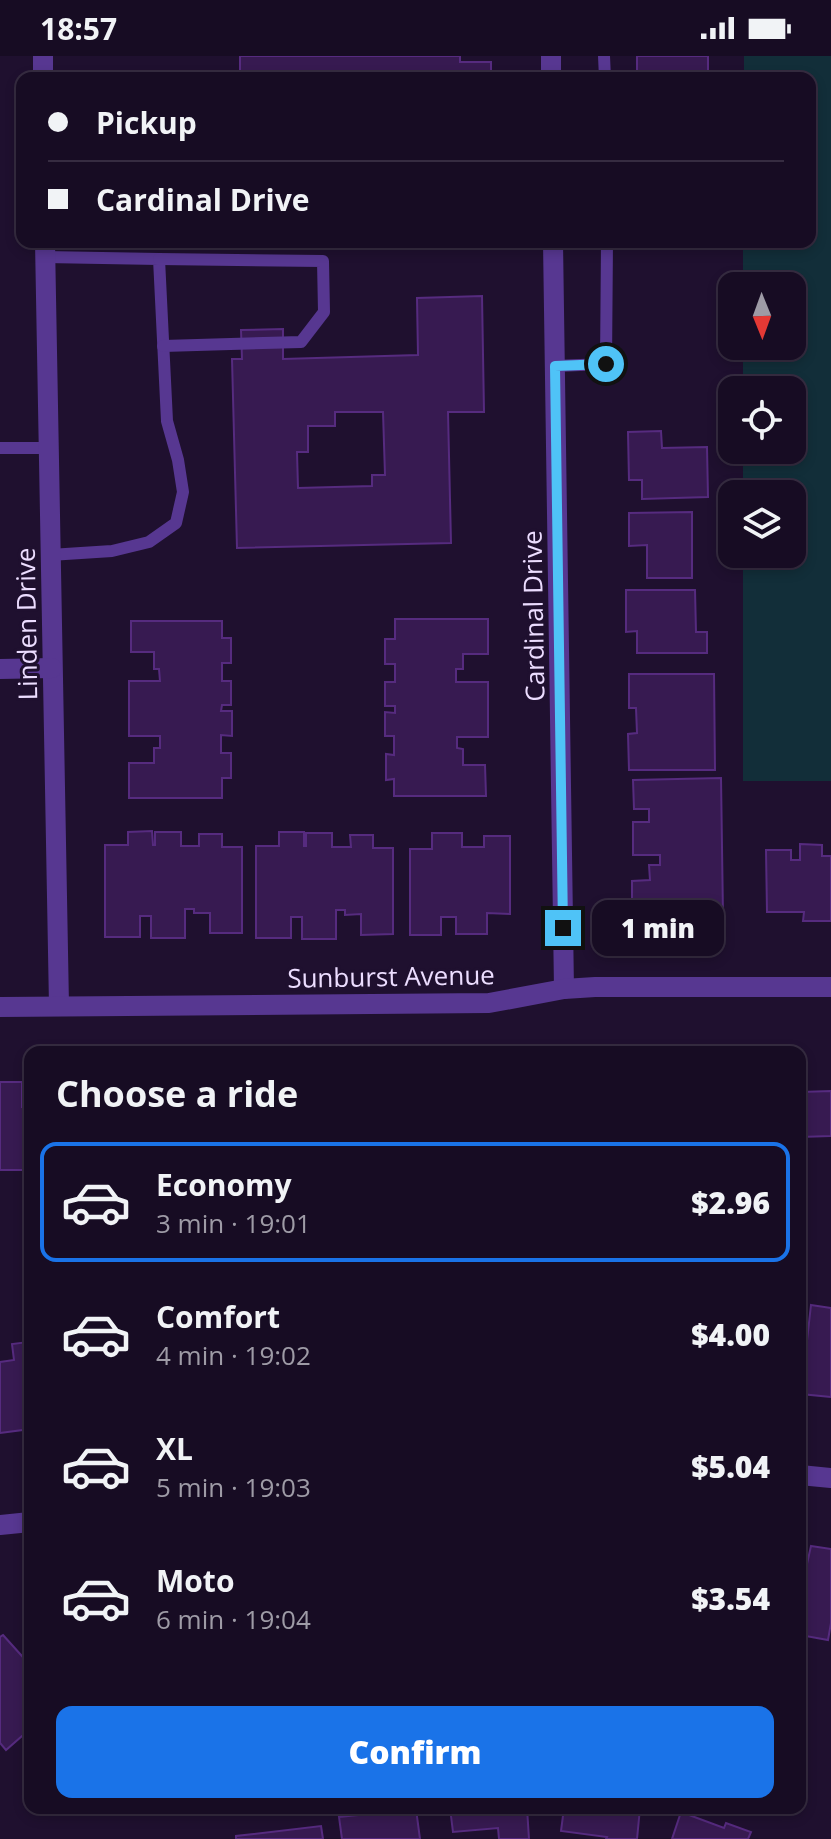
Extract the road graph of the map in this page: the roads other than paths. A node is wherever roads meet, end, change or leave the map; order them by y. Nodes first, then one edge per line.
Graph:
1 (553, 248) edge
2 (607, 248) edge
3 (45, 250) edge
4 (159, 259) junction
5 (163, 346) junction
6 (555, 366) junction
7 (0, 448) edge
8 (48, 448) junction
9 (50, 555) junction
10 (52, 668) junction
11 (0, 669) edge
12 (831, 987) edge
13 (564, 989) junction
14 (59, 1006) junction
15 (0, 1007) edge
16 (806, 1476) edge
17 (831, 1478) edge
18 (24, 1523) edge
19 (0, 1525) edge

1 - 6 street, Cardinal Drive
2 - 6 lane
3 - 4 lane
3 - 8 street, Linden Drive
4 - 5 lane
4 - 5 lane
5 - 9 lane
6 - 13 street, Cardinal Drive
7 - 8 lane
8 - 9 street, Linden Drive
9 - 10 street, Linden Drive
10 - 11 street
10 - 14 street, Linden Drive
12 - 13 street, Sunburst Avenue
13 - 14 street, Sunburst Avenue
14 - 15 street, Sunburst Avenue
16 - 17 street
18 - 19 street

